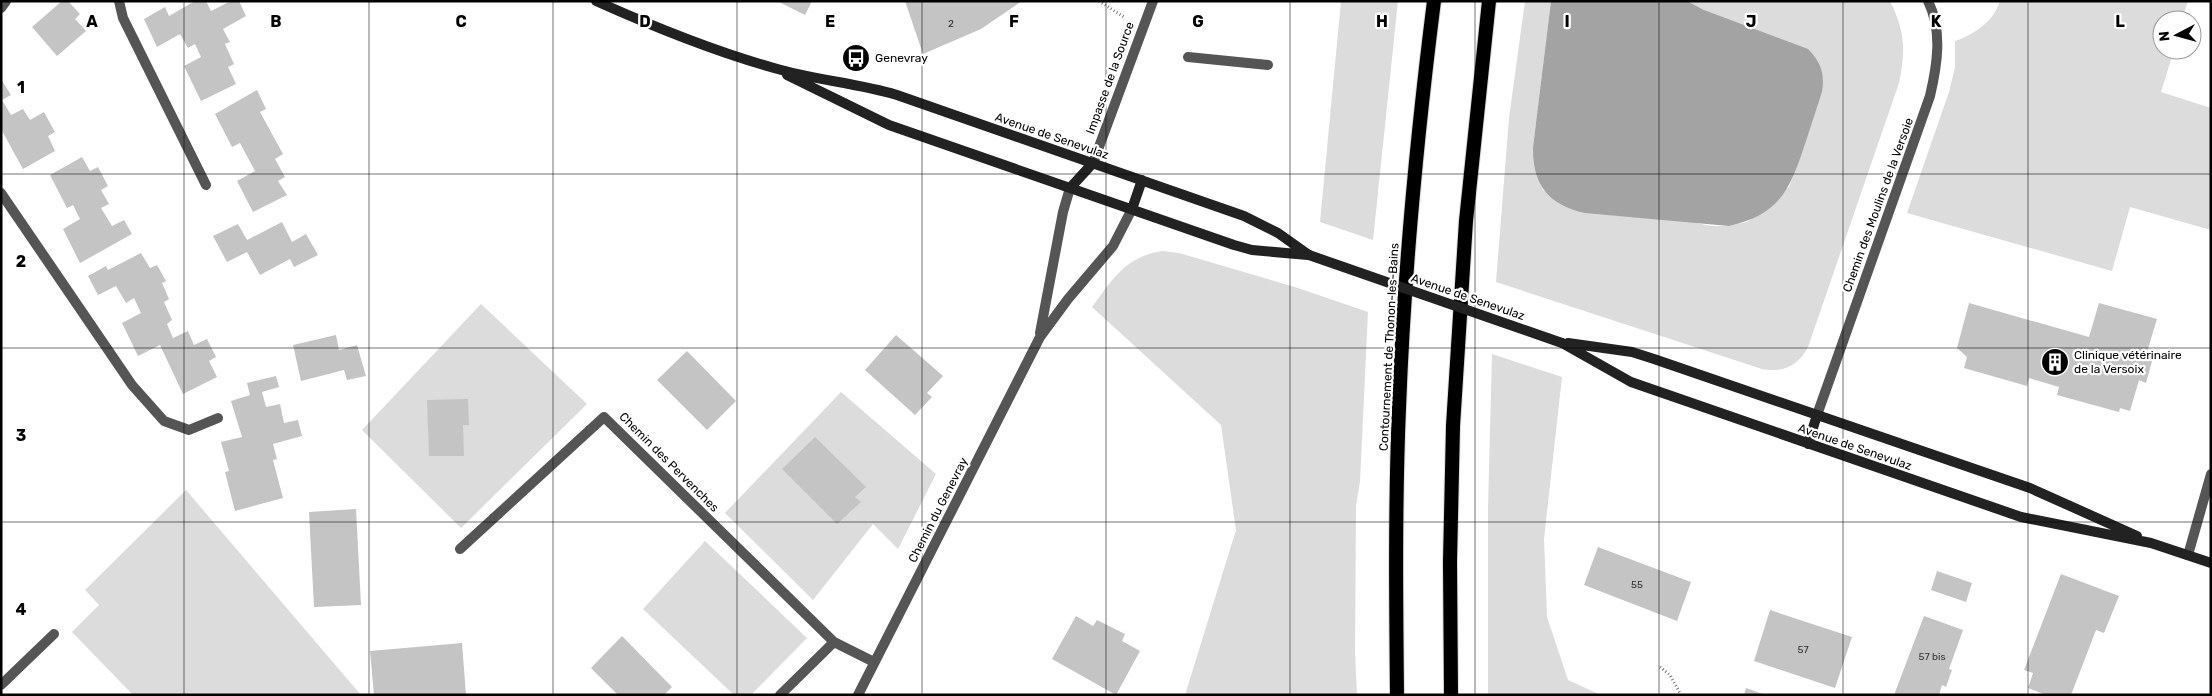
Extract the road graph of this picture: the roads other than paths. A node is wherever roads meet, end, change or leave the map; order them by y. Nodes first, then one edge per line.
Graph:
1 (6, 1) edge
2 (119, 1) edge
3 (596, 1) edge
4 (1153, 1) edge
5 (1434, 1) edge
6 (1489, 1) edge
7 (1928, 1) edge
8 (1, 8) edge
9 (1188, 57) dead end
10 (1268, 65) dead end
11 (775, 69) junction
12 (1093, 163) junction
13 (1142, 180) junction
14 (206, 185) dead end
15 (1070, 188) junction
16 (1, 193) edge
17 (1132, 209) junction
18 (1309, 255) junction
19 (1040, 337) junction
20 (1562, 343) junction
21 (1817, 415) junction
22 (218, 418) dead end
23 (1808, 444) junction
24 (2211, 474) edge
25 (2151, 543) junction
26 (460, 549) dead end
27 (2188, 556) junction
28 (2211, 563) edge
29 (54, 634) dead end
30 (834, 642) junction
31 (874, 662) junction
32 (1, 685) edge
33 (780, 695) edge
34 (858, 695) edge
35 (1397, 695) edge
36 (1451, 695) edge

1 - 8 street
2 - 14 street
3 - 11 main road, Avenue de Senevulaz
4 - 12 street, Impasse de la Source
5 - 35 highway, Contournement de Thonon-les-Bains
6 - 36 highway
7 - 21 street, Chemin des Moulins de la Versoie
9 - 10 street
11 - 12 main road, Avenue de Senevulaz
11 - 15 main road, Avenue de Senevulaz
12 - 13 main road, Avenue de Senevulaz
12 - 15 main road
13 - 17 main road
13 - 18 main road, Avenue de Senevulaz
15 - 17 main road, Avenue de Senevulaz
15 - 19 street, Chemin du Genevray
16 - 22 street
17 - 18 main road, Avenue de Senevulaz
17 - 19 street, Chemin du Genevray
18 - 20 main road, Avenue de Senevulaz, bridge
19 - 31 street, Chemin du Genevray
20 - 21 main road, Avenue de Senevulaz
20 - 23 main road, Avenue de Senevulaz
21 - 23 main road
21 - 25 main road, Avenue de Senevulaz
23 - 25 main road, Avenue de Senevulaz
24 - 27 street
25 - 27 main road, Avenue de Senevulaz
26 - 30 street, Chemin des Pervenches
27 - 28 main road, Avenue de Senevulaz
29 - 32 street
30 - 31 street, Chemin des Pervenches
30 - 33 street
31 - 34 street, Chemin du Genevray

